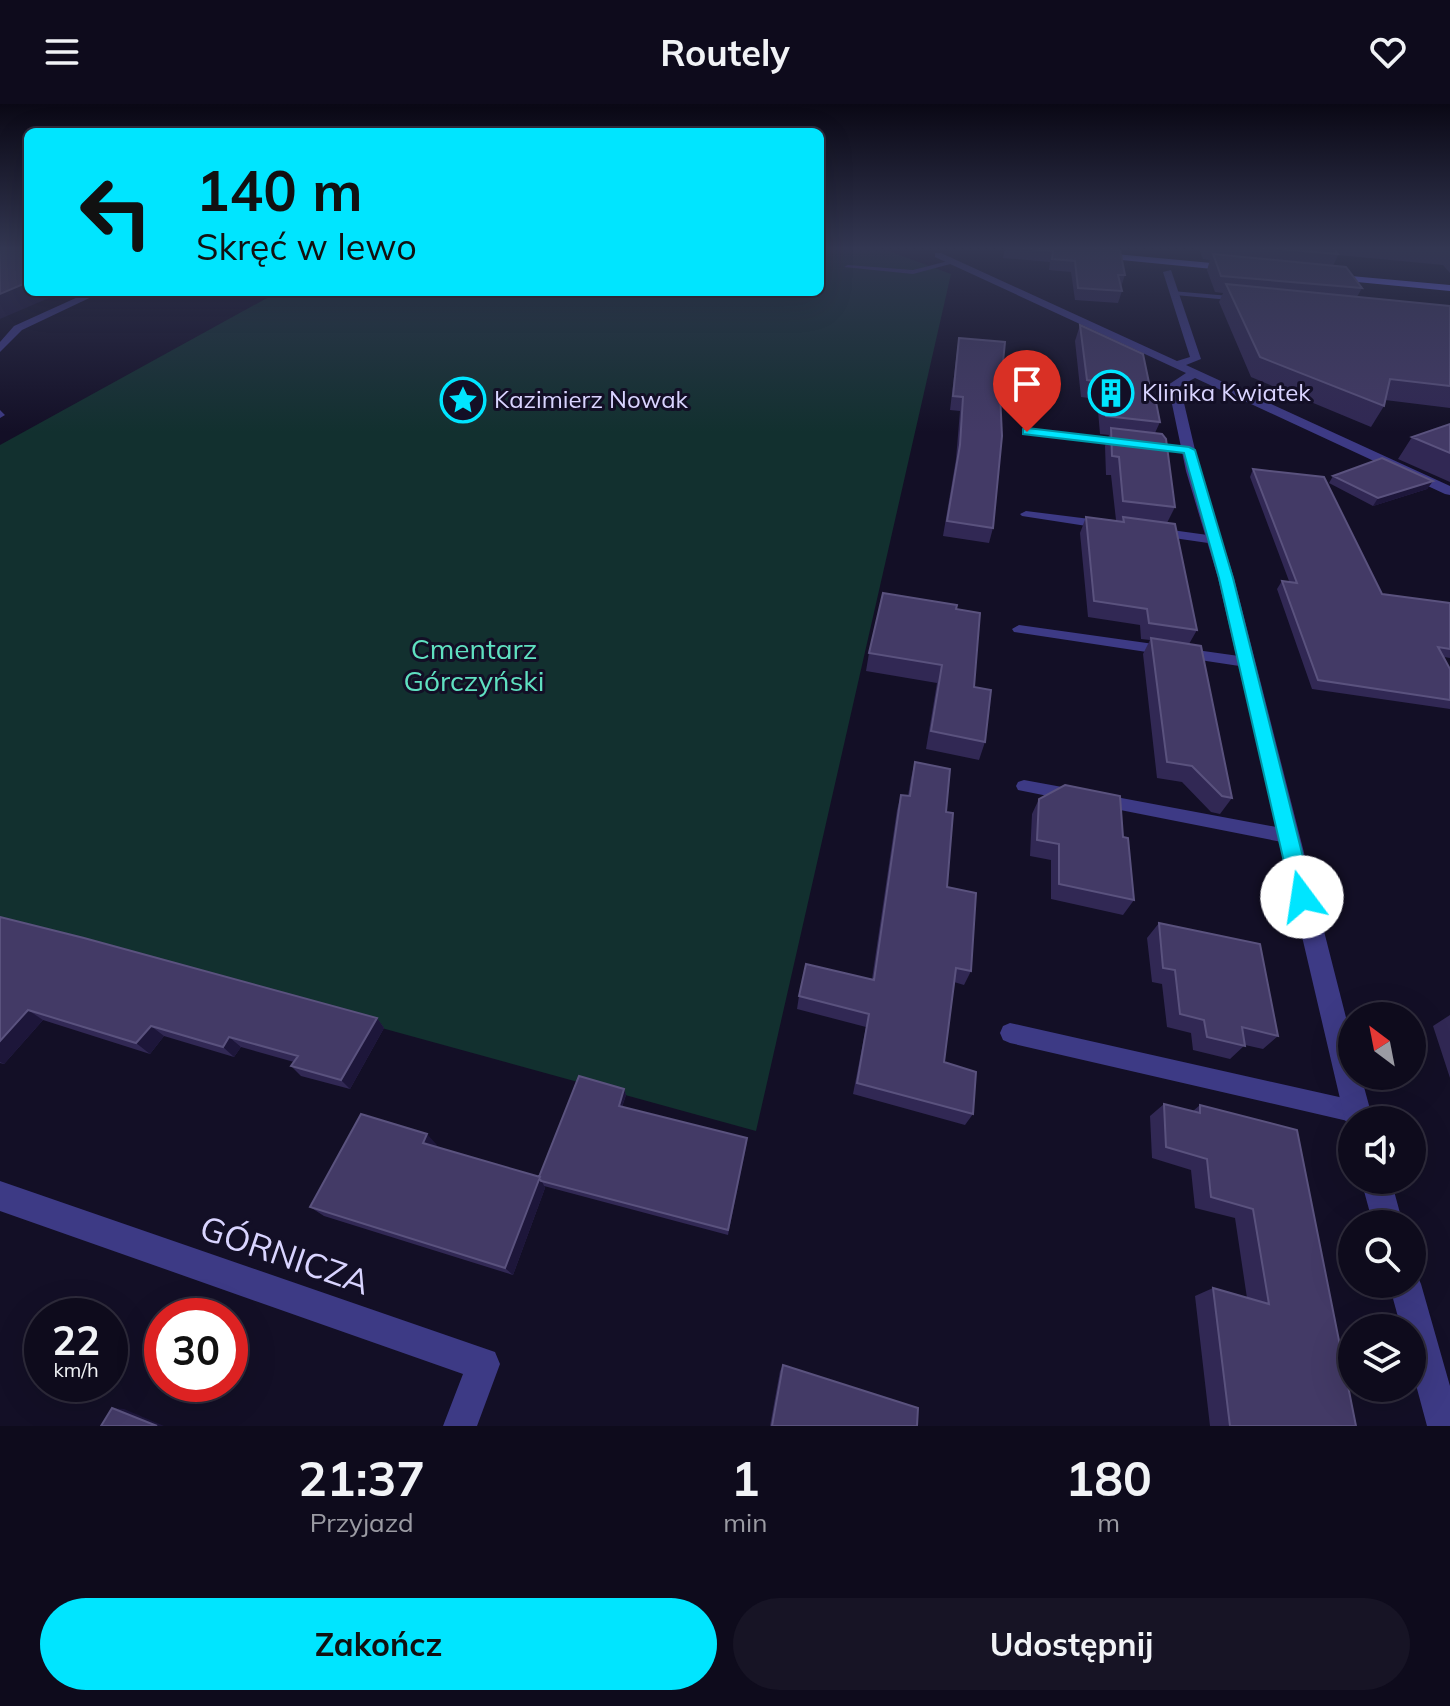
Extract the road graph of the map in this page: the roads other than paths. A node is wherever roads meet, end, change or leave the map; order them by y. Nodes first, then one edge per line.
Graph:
1 (60, 309) edge
2 (1053, 309) edge
3 (1180, 309) edge
4 (0, 326) edge
5 (18, 328) junction
6 (0, 349) edge
7 (1175, 365) junction
8 (1195, 374) junction
9 (1027, 432) dead end
10 (1189, 450) junction
11 (1450, 491) edge
12 (1026, 514) dead end
13 (1119, 527) edge
14 (1150, 531) edge
15 (1215, 540) junction
16 (1019, 629) dead end
17 (1246, 662) junction
18 (1024, 786) dead end
19 (1287, 836) junction
20 (1010, 1033) dead end
21 (1355, 1106) edge
22 (1338, 1111) edge
23 (0, 1196) edge
24 (1409, 1298) edge
25 (460, 1426) edge
26 (1444, 1426) edge

1 - 5 street
2 - 7 street
3 - 7 street
4 - 5 street
5 - 6 street
7 - 8 street
8 - 10 street
8 - 11 street
9 - 10 lane
10 - 15 street
12 - 13 lane
14 - 15 lane
15 - 17 street
16 - 17 lane
17 - 19 street
18 - 19 lane
19 - 21 street
20 - 22 lane
23 - 25 street, GÓRNICZA
24 - 26 street

